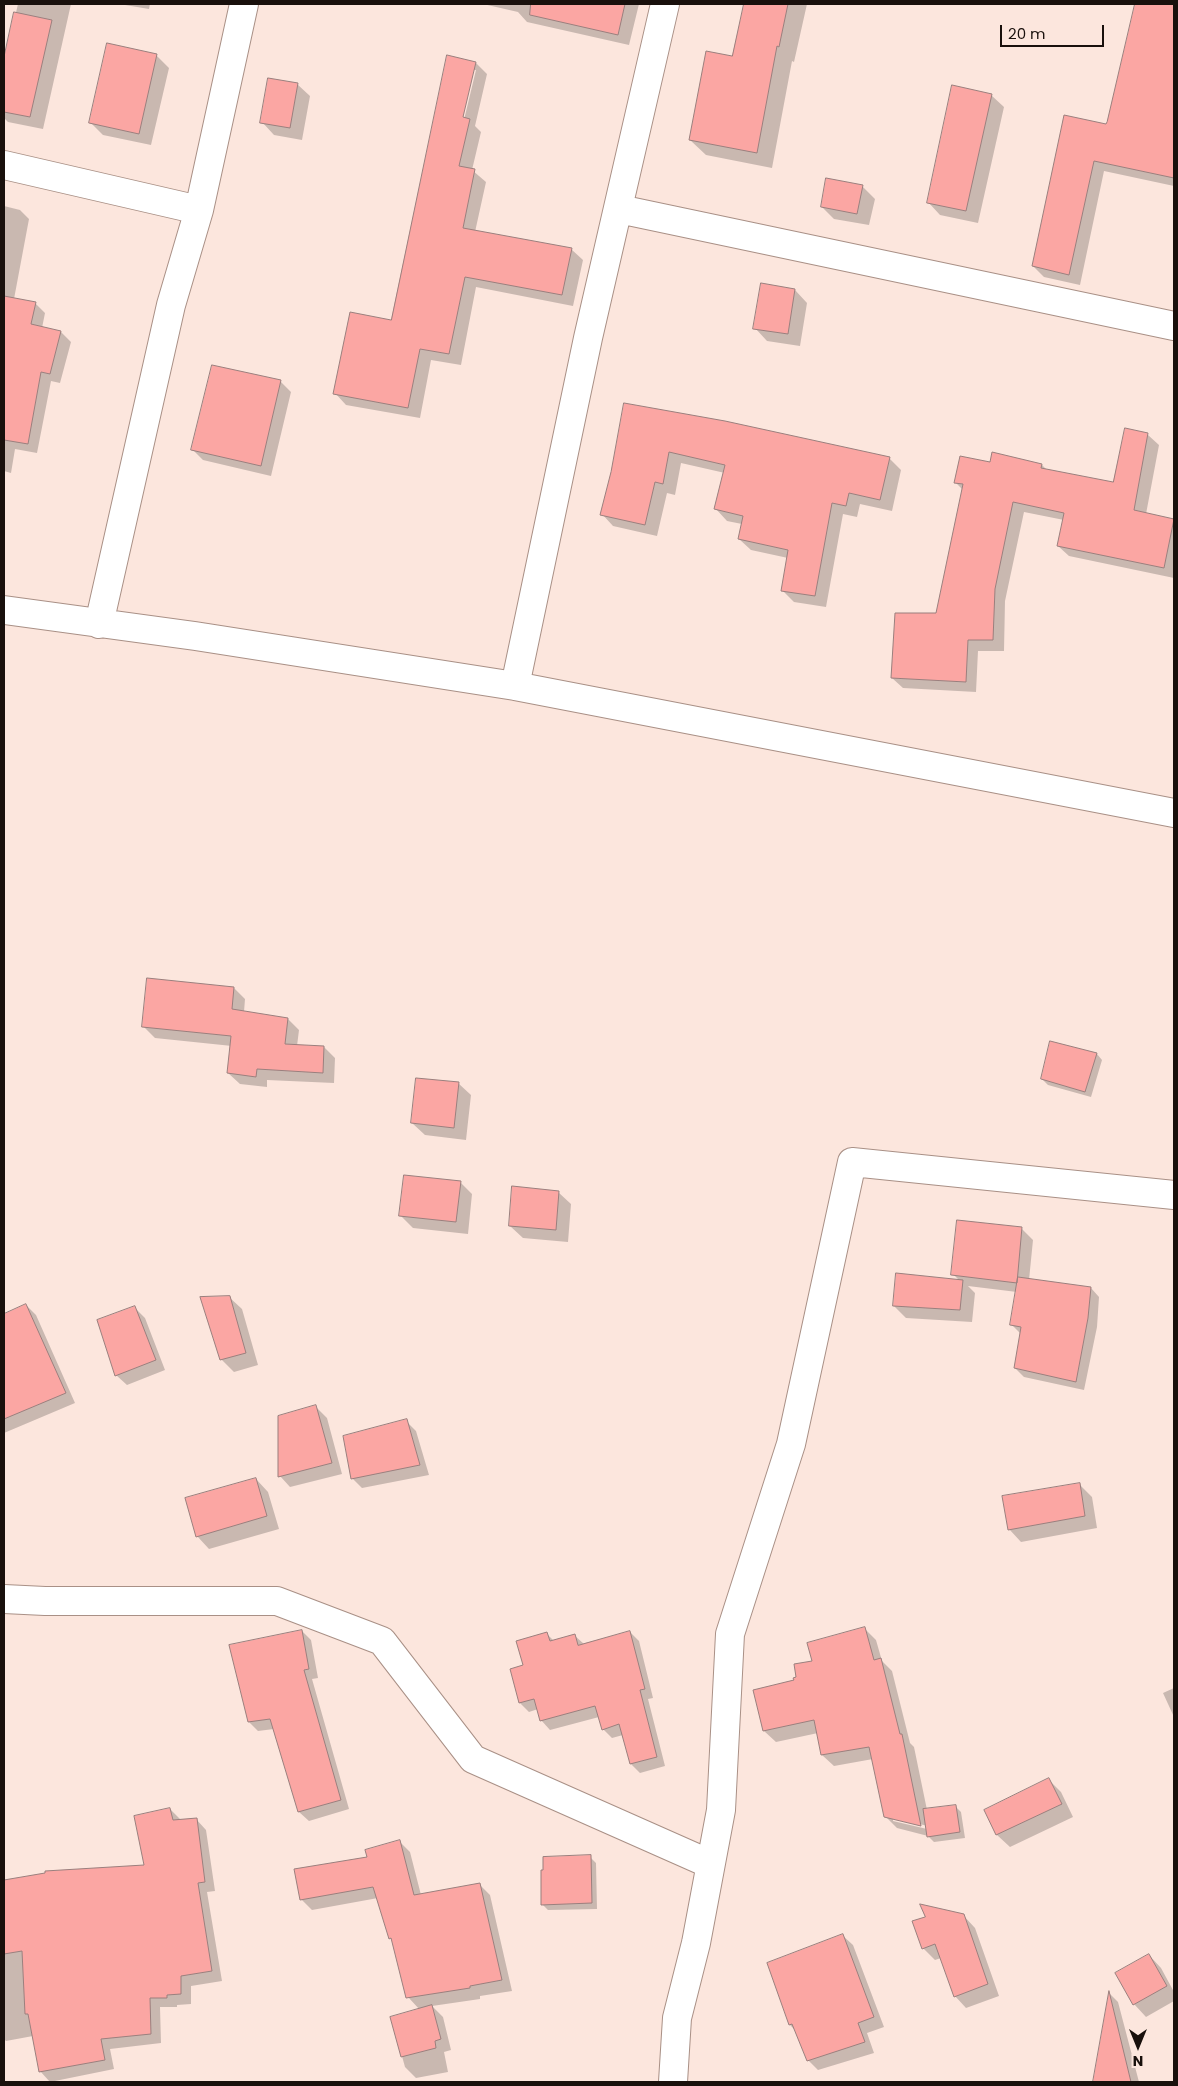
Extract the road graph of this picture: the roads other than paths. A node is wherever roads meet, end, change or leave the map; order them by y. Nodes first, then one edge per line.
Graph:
1 (244, 4) edge
2 (665, 4) edge
3 (4, 165) edge
4 (619, 209) junction
5 (199, 210) junction
6 (1174, 326) edge
7 (4, 610) edge
8 (99, 624) junction
9 (515, 686) junction
10 (1174, 813) edge
11 (1174, 1195) edge
12 (4, 1599) edge
13 (710, 1864) junction
14 (673, 2082) edge

1 - 5 street
2 - 4 street
3 - 5 street
4 - 6 street
4 - 9 street
5 - 8 street
7 - 8 street
8 - 9 street
9 - 10 street
11 - 13 street
12 - 13 street
13 - 14 street

